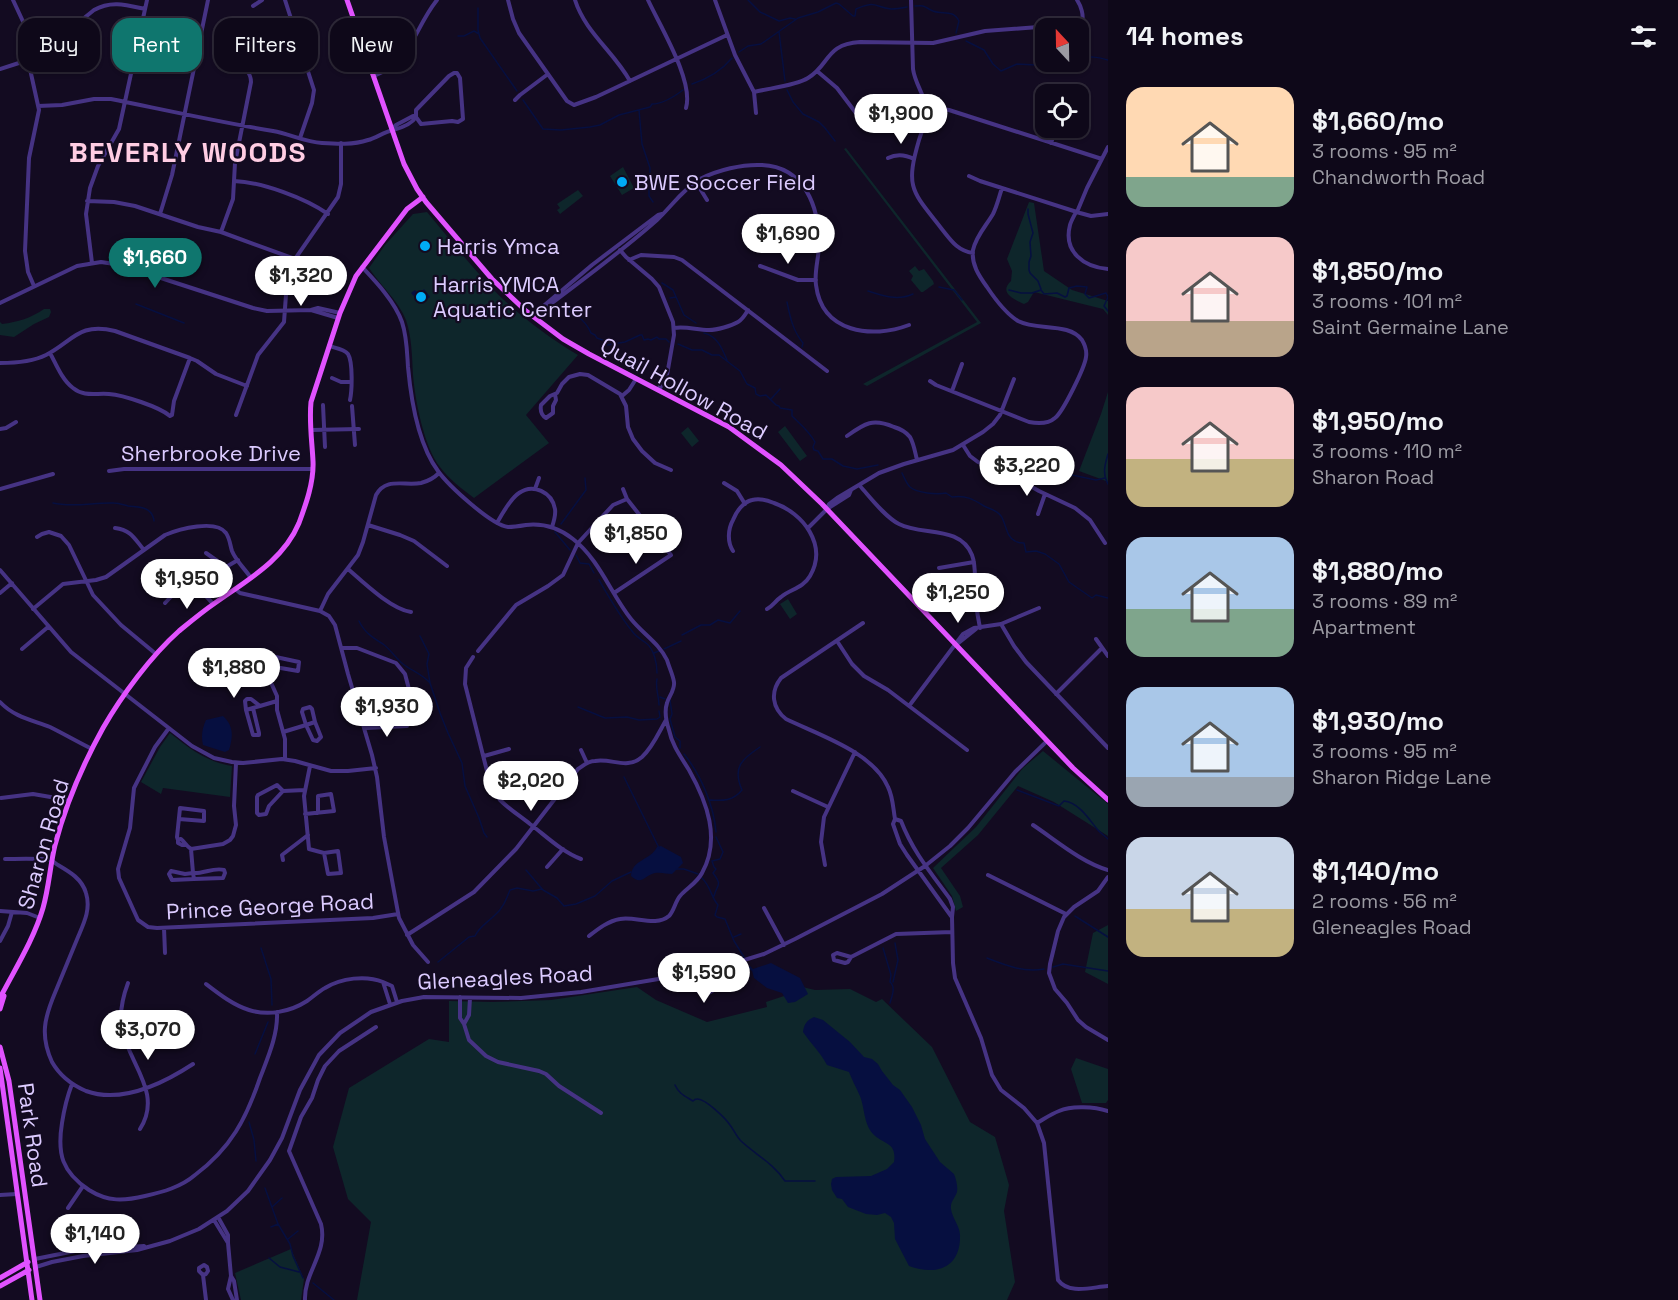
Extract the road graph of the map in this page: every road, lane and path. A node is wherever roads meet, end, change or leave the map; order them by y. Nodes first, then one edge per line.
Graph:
1 (13, 0) edge
2 (147, 0) edge
3 (208, 0) edge
4 (262, 0) edge
5 (285, 0) edge
6 (347, 0) edge
7 (429, 0) edge
8 (508, 0) edge
9 (575, 0) edge
10 (648, 0) edge
11 (715, 0) edge
12 (911, 0) edge
13 (1077, 0) edge
14 (436, 2) edge
15 (253, 6) dead end
16 (145, 9) junction
17 (21, 18) edge
18 (84, 18) edge
19 (1083, 18) edge
20 (1035, 27) edge
21 (727, 35) junction
22 (912, 44) junction
23 (676, 59) junction
24 (18, 63) edge
25 (0, 69) edge
26 (817, 71) junction
27 (31, 72) edge
28 (248, 72) edge
29 (548, 75) junction
30 (374, 76) junction
31 (630, 81) junction
32 (754, 92) junction
33 (515, 100) dead end
34 (126, 102) junction
35 (38, 106) junction
36 (926, 107) junction
37 (686, 108) dead end
38 (756, 113) dead end
39 (185, 115) junction
40 (416, 117) junction
41 (865, 125) dead end
42 (242, 126) junction
43 (392, 130) junction
44 (300, 138) junction
45 (1053, 138) edge
46 (341, 143) junction
47 (1051, 143) junction
48 (1108, 147) edge
49 (888, 158) dead end
50 (914, 159) junction
51 (1102, 159) junction
52 (969, 176) dead end
53 (234, 181) junction
54 (696, 182) junction
55 (1002, 188) junction
56 (423, 197) junction
57 (707, 200) dead end
58 (87, 201) junction
59 (1076, 212) junction
60 (663, 213) junction
61 (160, 214) junction
62 (328, 214) junction
63 (1108, 214) edge
64 (221, 232) junction
65 (620, 250) junction
66 (973, 253) junction
67 (295, 259) junction
68 (629, 260) junction
69 (92, 263) junction
70 (760, 266) dead end
71 (362, 267) junction
72 (1108, 269) edge
73 (816, 280) junction
74 (34, 286) junction
75 (0, 303) edge
76 (748, 310) junction
77 (286, 311) junction
78 (339, 315) junction
79 (532, 316) junction
80 (909, 325) dead end
81 (674, 328) junction
82 (329, 346) junction
83 (50, 353) junction
84 (190, 358) junction
85 (0, 363) edge
86 (963, 364) dead end
87 (827, 371) dead end
88 (332, 378) dead end
89 (636, 379) junction
90 (1014, 379) dead end
91 (930, 381) dead end
92 (351, 382) junction
93 (247, 386) junction
94 (659, 390) junction
95 (952, 391) junction
96 (555, 394) junction
97 (622, 396) junction
98 (350, 400) dead end
99 (323, 405) dead end
100 (352, 406) dead end
101 (1001, 411) junction
102 (236, 415) dead end
103 (16, 422) dead end
104 (324, 428) junction
105 (0, 429) edge
106 (356, 429) junction
107 (310, 430) junction
108 (847, 436) dead end
109 (355, 445) dead end
110 (963, 445) junction
111 (326, 447) dead end
112 (917, 460) junction
113 (313, 469) junction
114 (671, 470) dead end
115 (109, 471) dead end
116 (439, 473) junction
117 (53, 474) dead end
118 (539, 478) dead end
119 (724, 483) dead end
120 (860, 486) junction
121 (0, 489) edge
122 (535, 489) junction
123 (623, 489) dead end
124 (1045, 494) junction
125 (627, 499) junction
126 (745, 504) junction
127 (827, 509) junction
128 (1038, 514) dead end
129 (497, 524) junction
130 (368, 525) junction
131 (552, 527) junction
132 (116, 528) dead end
133 (808, 528) junction
134 (37, 537) dead end
135 (578, 543) junction
136 (1105, 543) dead end
137 (144, 550) junction
138 (733, 551) dead end
139 (206, 553) dead end
140 (237, 560) junction
141 (974, 562) junction
142 (447, 566) dead end
143 (939, 568) dead end
144 (348, 569) junction
145 (0, 570) edge
146 (251, 578) junction
147 (86, 581) junction
148 (12, 584) junction
149 (235, 589) junction
150 (0, 593) edge
151 (614, 593) junction
152 (165, 603) dead end
153 (213, 604) junction
154 (1039, 608) dead end
155 (33, 609) junction
156 (767, 609) dead end
157 (320, 611) junction
158 (411, 612) dead end
159 (863, 623) dead end
160 (1001, 624) junction
161 (48, 627) junction
162 (979, 628) junction
163 (1096, 639) dead end
164 (837, 641) junction
165 (956, 645) junction
166 (341, 648) junction
167 (1102, 648) junction
168 (22, 649) dead end
169 (478, 651) dead end
170 (156, 654) junction
171 (1108, 656) edge
172 (473, 657) dead end
173 (269, 666) junction
174 (410, 693) dead end
175 (125, 694) junction
176 (1056, 694) junction
177 (277, 699) junction
178 (0, 702) edge
179 (260, 706) junction
180 (909, 706) junction
181 (253, 708) junction
182 (246, 710) junction
183 (666, 719) junction
184 (315, 722) junction
185 (306, 725) junction
186 (407, 726) dead end
187 (169, 728) junction
188 (366, 728) junction
189 (283, 732) junction
190 (1047, 741) junction
191 (1108, 748) edge
192 (92, 749) junction
193 (509, 749) dead end
194 (580, 750) dead end
195 (967, 750) dead end
196 (855, 752) junction
197 (484, 756) junction
198 (285, 759) junction
199 (236, 763) junction
200 (587, 763) junction
201 (310, 766) junction
202 (376, 768) junction
203 (305, 790) junction
204 (283, 791) junction
205 (793, 791) dead end
206 (2, 798) dead end
207 (68, 800) junction
208 (1108, 800) edge
209 (828, 807) junction
210 (318, 813) junction
211 (305, 814) junction
212 (179, 819) junction
213 (895, 819) junction
214 (1033, 825) dead end
215 (533, 826) junction
216 (308, 835) junction
217 (191, 849) junction
218 (563, 849) junction
219 (324, 853) junction
220 (5, 859) dead end
221 (580, 859) dead end
222 (52, 860) junction
223 (283, 860) dead end
224 (825, 865) dead end
225 (926, 866) junction
226 (547, 867) dead end
227 (1108, 870) edge
228 (918, 871) junction
229 (193, 873) junction
230 (988, 875) dead end
231 (1108, 877) edge
232 (194, 879) junction
233 (764, 908) dead end
234 (0, 911) edge
235 (12, 911) junction
236 (398, 914) junction
237 (1066, 914) junction
238 (952, 916) junction
239 (40, 918) junction
240 (164, 928) junction
241 (952, 932) junction
242 (407, 935) junction
243 (589, 936) dead end
244 (0, 941) edge
245 (784, 945) junction
246 (165, 953) dead end
247 (851, 957) dead end
248 (428, 962) dead end
249 (690, 974) junction
250 (10, 980) junction
251 (383, 982) junction
252 (128, 983) dead end
253 (741, 983) dead end
254 (206, 984) dead end
255 (0, 997) edge
256 (460, 997) junction
257 (470, 998) junction
258 (397, 1002) junction
259 (390, 1004) junction
260 (0, 1009) edge
261 (277, 1012) junction
262 (464, 1024) junction
263 (376, 1027) dead end
264 (1108, 1040) edge
265 (0, 1041) edge
266 (1, 1049) edge
267 (193, 1064) dead end
268 (0, 1068) edge
269 (72, 1084) junction
270 (145, 1089) junction
271 (10, 1090) junction
272 (1, 1091) edge
273 (1108, 1111) edge
274 (601, 1113) dead end
275 (1037, 1123) junction
276 (140, 1129) dead end
277 (83, 1186) junction
278 (17, 1194) junction
279 (0, 1195) edge
280 (68, 1208) dead end
281 (216, 1219) junction
282 (147, 1247) junction
283 (35, 1259) junction
284 (27, 1262) junction
285 (36, 1267) junction
286 (28, 1270) junction
287 (203, 1275) dead end
288 (0, 1278) edge
289 (0, 1286) edge
290 (1108, 1286) edge
291 (32, 1300) edge
292 (40, 1300) edge
293 (206, 1300) edge
294 (235, 1300) edge
295 (305, 1300) edge

1 - 17 street
2 - 16 street
3 - 39 street
4 - 15 street
5 - 44 street
6 - 30 main road
7 - 14 street
8 - 29 street
9 - 31 street
10 - 23 street
11 - 21 street
12 - 22 street
13 - 19 street
14 - 30 street
16 - 18 street
16 - 34 street
20 - 22 street
21 - 23 street
21 - 32 street
22 - 26 street
22 - 36 street
23 - 31 street
23 - 37 street
24 - 25 street
26 - 32 street
26 - 41 street
27 - 35 street
28 - 42 street
29 - 31 street
29 - 33 street
30 - 43 main road
32 - 38 street
34 - 35 street
34 - 39 street
34 - 58 street
35 - 74 street
36 - 47 street
36 - 50 street
39 - 42 street
39 - 61 street
40 - 40 street
40 - 43 street
42 - 44 street
42 - 53 street
43 - 46 street
43 - 56 main road
44 - 46 street
45 - 47 street
46 - 62 street
47 - 51 street
48 - 51 street
49 - 50 street
50 - 66 street
51 - 59 street
52 - 55 street
53 - 62 street
53 - 64 street
54 - 57 street
54 - 60 street
54 - 73 street
55 - 59 street
55 - 66 street
56 - 71 main road, Sharon Road
56 - 79 main road, Quail Hollow Road
58 - 61 street
58 - 69 street
59 - 63 street
59 - 72 street
60 - 65 street
60 - 79 street
61 - 64 street
62 - 67 street
64 - 67 street
65 - 68 street
65 - 79 street
66 - 101 street
67 - 77 street
68 - 76 street
68 - 81 street
69 - 74 street
69 - 77 street
70 - 73 street
71 - 78 main road, Sharon Road
71 - 116 street
73 - 80 street
74 - 75 street
76 - 81 street
76 - 87 street
77 - 78 street
77 - 93 street
78 - 82 main road, Sharon Road
79 - 89 main road, Quail Hollow Road
81 - 94 street
82 - 92 street
82 - 107 main road, Sharon Road
83 - 84 street
83 - 84 street
83 - 85 street
84 - 93 street
86 - 95 street
88 - 92 street
89 - 94 main road, Quail Hollow Road
89 - 97 street
90 - 101 street
91 - 95 street
92 - 98 street
93 - 102 street
94 - 127 main road, Quail Hollow Road
95 - 101 street
96 - 96 street
96 - 97 street
97 - 114 street
99 - 104 street
100 - 106 street
101 - 110 street
103 - 105 street
104 - 106 street
104 - 107 street
104 - 111 street
106 - 109 street
107 - 113 main road, Sharon Road
108 - 112 street
110 - 112 street
110 - 124 street
112 - 120 street
113 - 115 street, Sherbrooke Drive
113 - 146 main road, Sharon Road
116 - 129 street
116 - 130 street
117 - 121 street
118 - 122 street
119 - 126 street
120 - 127 street
120 - 141 street
122 - 129 street
122 - 131 street
123 - 125 street
124 - 128 street
124 - 136 street
125 - 135 street
125 - 151 street
126 - 133 street
126 - 138 street
127 - 133 street
127 - 165 main road, Quail Hollow Road
129 - 131 street
130 - 142 street
130 - 144 street
131 - 135 street
132 - 137 street
133 - 156 street
134 - 147 street
135 - 151 street
135 - 169 street
137 - 140 street
137 - 147 street
139 - 140 street
140 - 146 street
141 - 143 street
141 - 162 street
144 - 157 street
144 - 158 street
145 - 148 street
146 - 149 main road, Sharon Road
147 - 155 street
147 - 170 street
148 - 150 street
148 - 155 street
149 - 153 main road, Sharon Road
149 - 157 street
151 - 183 street
152 - 153 street
153 - 170 main road, Sharon Road
154 - 160 street
155 - 161 street
157 - 166 street
159 - 164 street
160 - 162 street
160 - 176 street
161 - 168 street
161 - 175 street
162 - 165 street
163 - 167 street
164 - 180 street
164 - 196 street
165 - 180 street
165 - 190 main road, Quail Hollow Road
166 - 174 street
166 - 188 street
167 - 171 street
167 - 176 street
170 - 175 main road, Sharon Road
172 - 197 street
173 - 173 street
173 - 177 street
175 - 187 street
175 - 192 main road, Sharon Road
176 - 191 street
177 - 179 street
177 - 189 street
178 - 192 street
179 - 181 street
179 - 182 street
180 - 195 street
181 - 182 street
181 - 182 street
183 - 200 street
183 - 243 street
184 - 185 street
184 - 185 street
184 - 185 street
185 - 189 street
186 - 188 street
187 - 199 street
187 - 240 street, Prince George Road
188 - 202 street
189 - 198 street
190 - 208 main road, Quail Hollow Road
190 - 225 street, Gleneagles Road
192 - 207 main road, Sharon Road
193 - 197 street
194 - 200 street
196 - 209 street
196 - 213 street
197 - 215 street
198 - 199 street
198 - 201 street
199 - 217 street
200 - 215 street
201 - 202 street
201 - 203 street
202 - 236 street
203 - 204 street
203 - 211 street
204 - 204 street
205 - 209 street
206 - 207 street
207 - 222 main road, Sharon Road
209 - 224 street
210 - 210 street
210 - 211 street
211 - 216 street
212 - 212 street
212 - 217 street
213 - 225 street
213 - 228 street
214 - 227 street
215 - 218 street
215 - 242 street
216 - 219 street
216 - 223 street
217 - 229 street
218 - 221 street
218 - 226 street
219 - 219 street
220 - 222 street
222 - 239 main road, Sharon Road
222 - 269 street
225 - 228 street, Gleneagles Road
225 - 238 street
228 - 238 street
228 - 245 street, Gleneagles Road
229 - 232 street
229 - 232 street
229 - 232 street
230 - 237 street
231 - 237 street
233 - 245 street
234 - 235 street
235 - 239 street
235 - 244 street
236 - 240 street, Prince George Road
236 - 242 street
237 - 264 street
238 - 241 street
239 - 250 main road, Sharon Road
240 - 246 street
241 - 247 street
241 - 275 street
242 - 248 street
245 - 249 street, Gleneagles Road
249 - 253 street
249 - 257 street, Gleneagles Road
250 - 255 main road, Sharon Road
250 - 260 main road
251 - 258 street
251 - 259 street
251 - 261 street
252 - 270 street
254 - 261 street
256 - 257 street, Gleneagles Road
256 - 258 street, Gleneagles Road
256 - 262 street
257 - 262 street
258 - 259 street, Gleneagles Road
259 - 281 street, Gleneagles Road
261 - 277 street
262 - 274 street
263 - 295 street
265 - 266 main road, Park Road
266 - 271 main road, Park Road
267 - 270 street
268 - 272 main road, Park Road
269 - 270 street
269 - 277 street
270 - 276 street
271 - 272 street
271 - 283 main road, Park Road
272 - 278 main road, Park Road
273 - 275 street
275 - 290 street
277 - 280 street
278 - 279 street
278 - 284 main road, Park Road
281 - 282 street, Gleneagles Road
281 - 294 street
282 - 283 street, Gleneagles Road
282 - 285 street, Gleneagles Road
283 - 284 main road
283 - 285 main road, Park Road
284 - 286 main road, Park Road
284 - 288 main road
285 - 286 main road
285 - 292 main road, Park Road
286 - 289 main road
286 - 291 main road, Park Road
287 - 293 street

